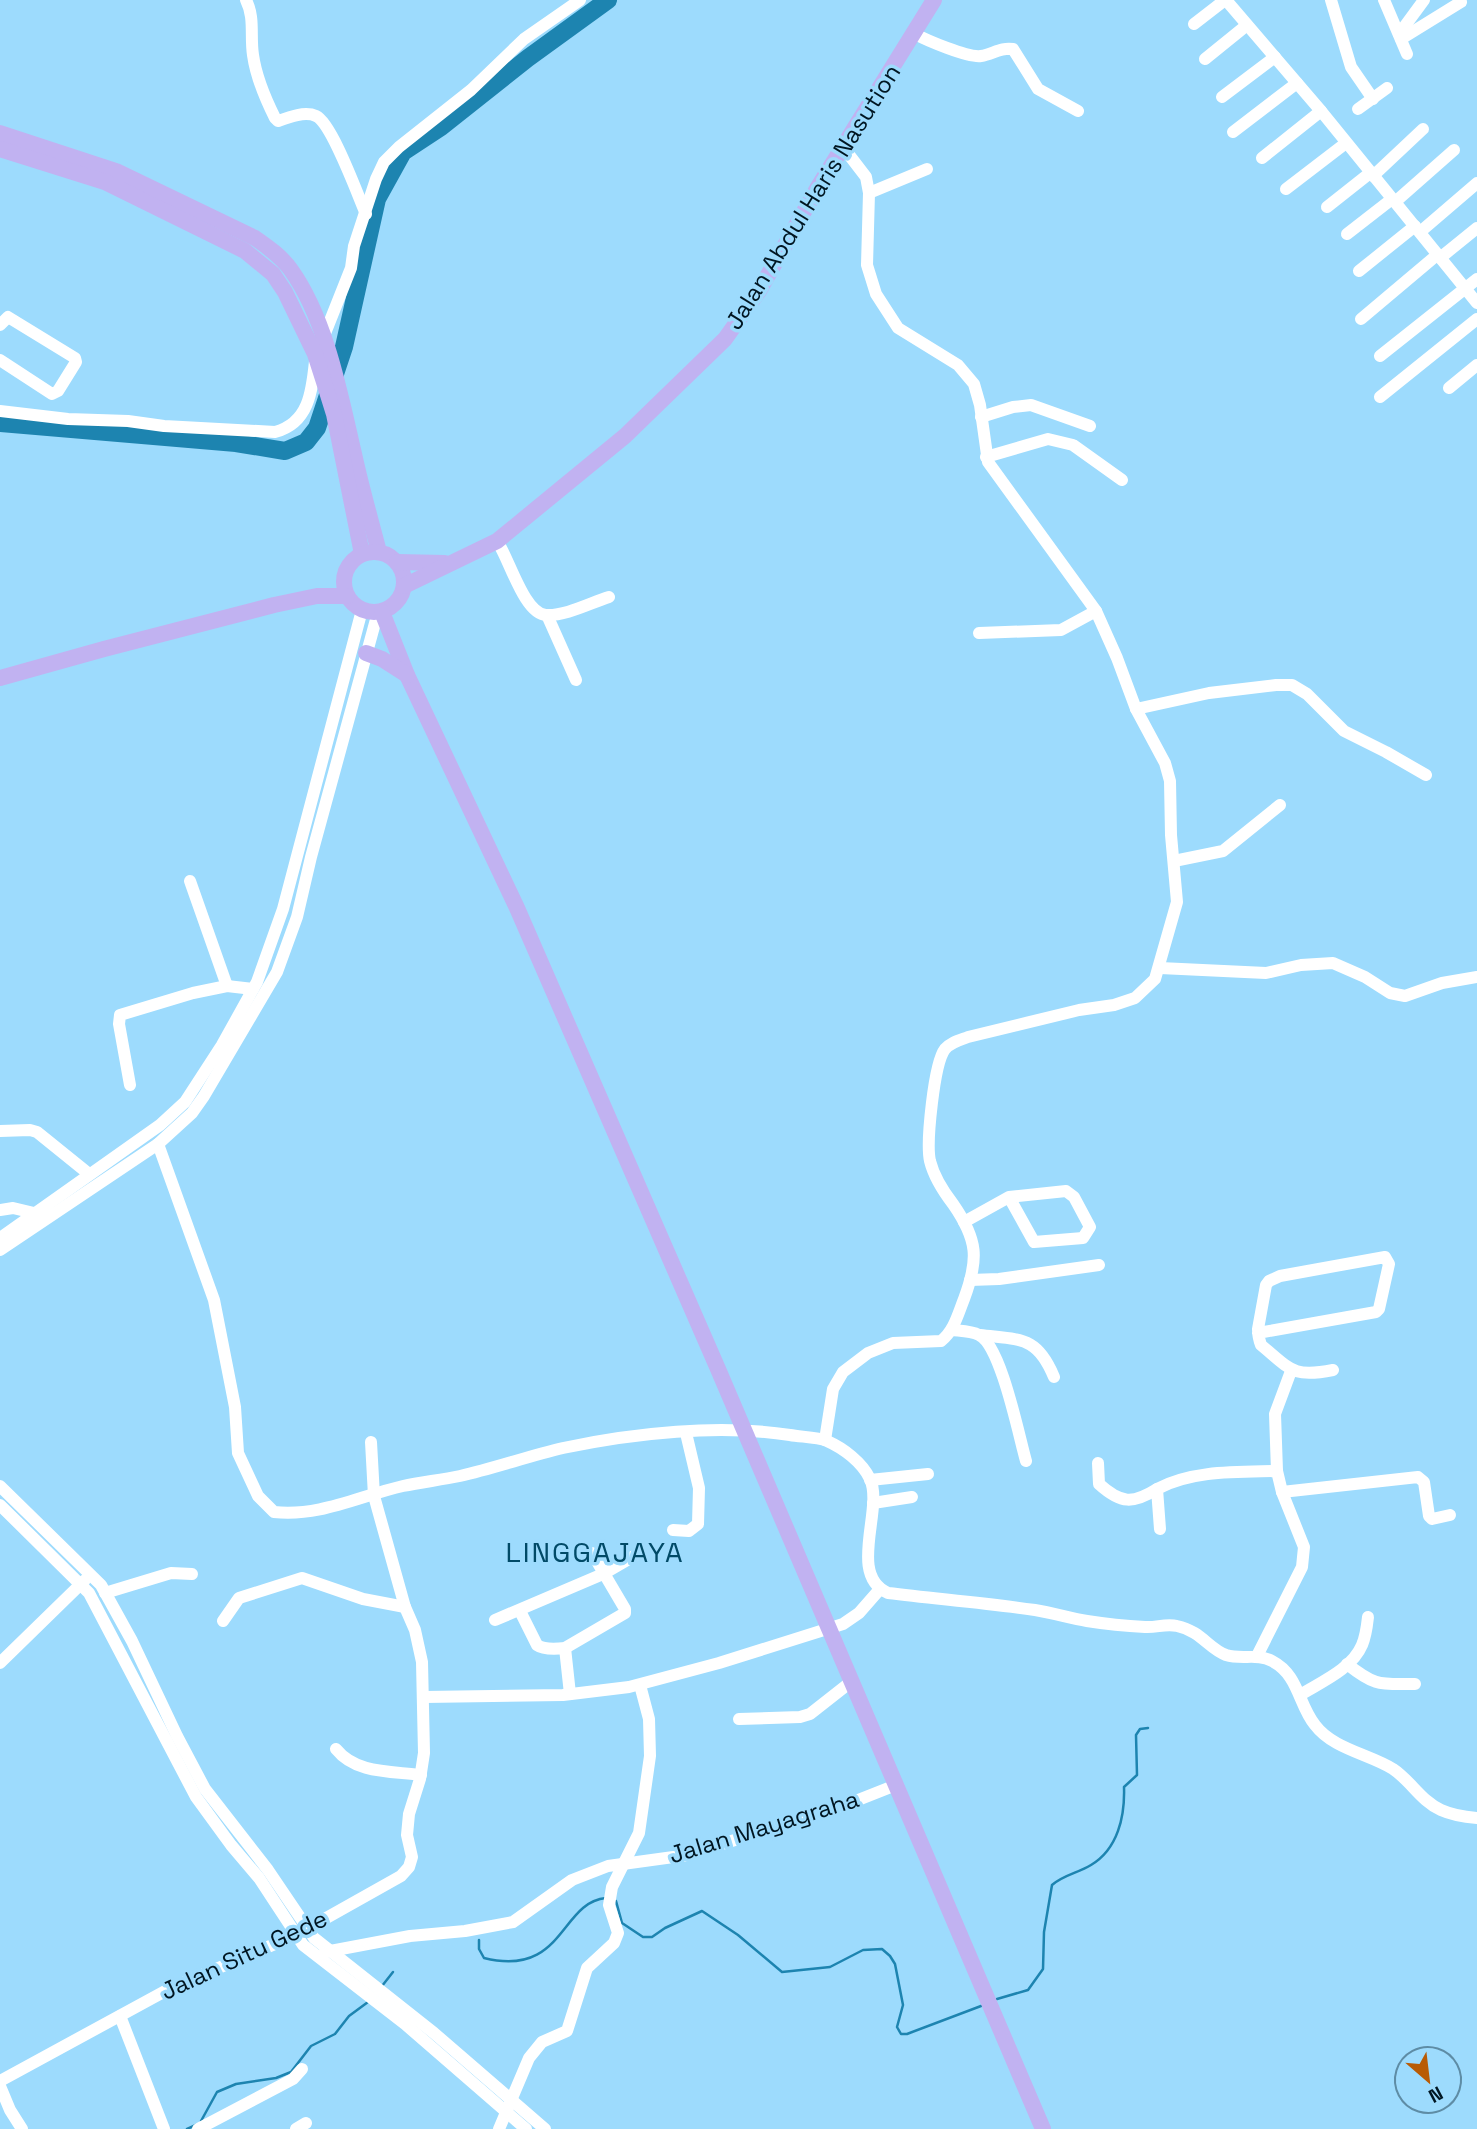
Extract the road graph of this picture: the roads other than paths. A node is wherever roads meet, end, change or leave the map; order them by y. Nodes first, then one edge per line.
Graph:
1 (246, 0) edge
2 (580, 0) edge
3 (934, 0) edge
4 (1331, 0) edge
5 (1384, 0) edge
6 (1424, 0) edge
7 (1431, 0) edge
8 (1229, 1) edge
9 (1461, 2) edge
10 (1445, 11) junction
11 (1194, 24) dead end
12 (1247, 25) junction
13 (913, 33) junction
14 (1400, 36) junction
15 (1407, 54) dead end
16 (1275, 57) junction
17 (1205, 59) dead end
18 (1297, 83) junction
19 (1387, 88) dead end
20 (1222, 97) dead end
21 (1373, 99) junction
22 (1358, 109) dead end
23 (1078, 111) dead end
24 (1321, 111) junction
25 (1423, 129) dead end
26 (1233, 132) dead end
27 (0, 133) edge
28 (1346, 143) junction
29 (843, 147) junction
30 (0, 149) edge
31 (1454, 150) dead end
32 (1262, 158) dead end
33 (927, 169) dead end
34 (1372, 174) junction
35 (1477, 183) edge
36 (1286, 189) dead end
37 (869, 193) junction
38 (1394, 200) junction
39 (1327, 207) dead end
40 (366, 214) junction
41 (1477, 228) edge
42 (1417, 229) junction
43 (1347, 234) dead end
44 (1439, 256) junction
45 (1359, 271) dead end
46 (1477, 279) edge
47 (1465, 289) junction
48 (1477, 303) edge
49 (1361, 319) dead end
50 (1477, 319) edge
51 (0, 325) edge
52 (322, 349) junction
53 (1380, 356) dead end
54 (0, 360) edge
55 (1477, 365) edge
56 (331, 384) junction
57 (1449, 388) dead end
58 (1380, 397) dead end
59 (0, 411) edge
60 (981, 417) junction
61 (1090, 426) dead end
62 (344, 431) junction
63 (986, 457) junction
64 (1122, 480) dead end
65 (497, 541) junction
66 (371, 553) junction
67 (397, 562) junction
68 (448, 563) junction
69 (345, 574) junction
70 (401, 593) junction
71 (317, 596) junction
72 (347, 596) junction
73 (609, 597) dead end
74 (374, 611) junction
75 (1096, 611) junction
76 (547, 615) junction
77 (979, 633) dead end
78 (395, 642) junction
79 (366, 653) junction
80 (407, 675) junction
81 (0, 678) edge
82 (576, 680) dead end
83 (1136, 709) junction
84 (1426, 775) dead end
85 (1280, 805) dead end
86 (1174, 860) junction
87 (190, 881) dead end
88 (283, 909) junction
89 (298, 917) junction
90 (1160, 968) junction
91 (1477, 977) edge
92 (227, 986) junction
93 (253, 989) junction
94 (227, 1047) junction
95 (130, 1085) dead end
96 (0, 1131) edge
97 (158, 1143) junction
98 (89, 1174) junction
99 (1009, 1197) junction
100 (0, 1210) edge
101 (49, 1210) junction
102 (34, 1213) junction
103 (964, 1222) junction
104 (0, 1238) edge
105 (0, 1250) edge
106 (1099, 1265) dead end
107 (970, 1280) junction
108 (952, 1330) junction
109 (1258, 1333) junction
110 (980, 1335) junction
111 (1333, 1370) dead end
112 (1292, 1371) junction
113 (1054, 1377) dead end
114 (744, 1431) junction
115 (686, 1433) junction
116 (825, 1440) junction
117 (371, 1442) dead end
118 (1026, 1461) dead end
119 (1098, 1463) dead end
120 (1277, 1471) junction
121 (928, 1474) dead end
122 (870, 1479) junction
123 (0, 1486) edge
124 (1157, 1489) junction
125 (1282, 1492) junction
126 (374, 1496) junction
127 (912, 1497) dead end
128 (873, 1503) junction
129 (0, 1505) edge
130 (1450, 1515) dead end
131 (1160, 1529) dead end
132 (673, 1530) dead end
133 (592, 1553) dead end
134 (634, 1556) dead end
135 (192, 1574) dead end
136 (603, 1574) junction
137 (90, 1575) junction
138 (80, 1585) junction
139 (880, 1589) junction
140 (105, 1592) junction
141 (405, 1607) junction
142 (520, 1611) junction
143 (1368, 1617) dead end
144 (495, 1620) dead end
145 (223, 1621) dead end
146 (830, 1629) junction
147 (562, 1648) junction
148 (1257, 1656) junction
149 (0, 1663) edge
150 (1348, 1664) junction
151 (852, 1681) junction
152 (1415, 1684) dead end
153 (640, 1685) junction
154 (567, 1694) junction
155 (1300, 1695) junction
156 (424, 1697) junction
157 (739, 1719) dead end
158 (336, 1749) dead end
159 (421, 1775) junction
160 (896, 1785) junction
161 (1477, 1818) edge
162 (625, 1864) junction
163 (301, 1932) junction
164 (330, 1951) junction
165 (313, 1954) junction
166 (372, 1990) junction
167 (120, 2016) junction
168 (302, 2069) dead end
169 (0, 2084) edge
170 (508, 2105) junction
171 (22, 2129) edge
172 (164, 2129) edge
173 (198, 2129) edge
174 (499, 2129) edge
175 (526, 2129) edge
176 (545, 2129) edge
177 (1044, 2129) edge

1 - 40 street
2 - 40 street
3 - 13 main road, Jalan Abdul Haris Nasution
4 - 21 street
5 - 14 street
6 - 14 street
7 - 10 street
8 - 11 street
8 - 12 street
9 - 10 street
10 - 14 street
12 - 16 street
12 - 17 street
13 - 23 street
13 - 29 main road, Jalan Abdul Haris Nasution
14 - 15 street
16 - 18 street
16 - 20 street
18 - 24 street
18 - 26 street
19 - 21 street
21 - 22 street
24 - 28 street
24 - 32 street
25 - 34 street
27 - 52 main road
28 - 34 street
28 - 36 street
29 - 37 street
29 - 65 main road, Jalan Abdul Haris Nasution
30 - 52 main road
31 - 38 street
33 - 37 street
34 - 38 street
34 - 39 street
35 - 42 street
37 - 60 street
38 - 42 street
38 - 43 street
40 - 52 street
41 - 44 street
42 - 44 street
42 - 45 street
44 - 47 street
44 - 49 street
46 - 47 street
47 - 48 street
47 - 53 street
50 - 58 street
51 - 54 street
52 - 56 main road
52 - 59 street
55 - 57 street
56 - 62 main road
56 - 62 main road
60 - 61 street
60 - 63 street
62 - 66 main road
63 - 64 street
63 - 75 street
65 - 68 main road, Jalan Abdul Haris Nasution
65 - 76 street
66 - 67 main road
66 - 69 main road
67 - 68 main road
67 - 70 main road
68 - 70 main road, Jalan Abdul Haris Nasution
69 - 71 main road
69 - 72 main road
70 - 74 main road
70 - 78 main road
71 - 72 main road
71 - 81 main road
72 - 74 main road
73 - 76 street
74 - 78 main road
74 - 79 street
74 - 88 street
75 - 77 street
75 - 83 street
76 - 82 street
78 - 80 main road
79 - 80 main road
79 - 89 street
80 - 114 main road
83 - 84 street
83 - 86 street
85 - 86 street
86 - 90 street
87 - 92 street
88 - 89 street
88 - 93 street
89 - 94 street
90 - 91 street
90 - 103 street
92 - 93 street
92 - 95 street
93 - 94 street
94 - 97 street
94 - 98 street
96 - 98 street
97 - 101 street
97 - 126 street
98 - 101 street
99 - 99 street
99 - 103 street
100 - 102 street
101 - 102 street
101 - 105 street
102 - 104 street
103 - 107 street
106 - 107 street
107 - 108 street
108 - 110 street
108 - 116 street
109 - 109 street
109 - 112 street
110 - 113 street
110 - 118 street
111 - 112 street
112 - 120 street
114 - 115 street
114 - 116 street
114 - 146 main road
115 - 126 street
115 - 132 street
116 - 122 street
117 - 126 street, Jalan Situ Gede
119 - 124 street
120 - 124 street
120 - 125 street
121 - 122 street
122 - 128 street
123 - 137 street
124 - 131 street
125 - 130 street
125 - 148 street
126 - 141 street, Jalan Situ Gede
127 - 128 street
128 - 139 street
129 - 138 street
133 - 136 street
134 - 136 street
135 - 140 street
136 - 142 street
136 - 147 street
137 - 138 street
137 - 140 street
138 - 149 street
138 - 163 street
139 - 146 street
139 - 148 street
140 - 163 street
141 - 145 street
141 - 156 street, Jalan Situ Gede
142 - 144 street
142 - 147 street
143 - 150 street
146 - 151 main road
146 - 153 street
147 - 154 street
148 - 155 street
150 - 152 street
150 - 155 street
151 - 157 street
151 - 160 main road
153 - 154 street
153 - 162 street
154 - 156 street
155 - 161 street
156 - 159 street, Jalan Situ Gede
158 - 159 street
159 - 163 street, Jalan Situ Gede
160 - 162 street, Jalan Mayagraha
160 - 177 main road
162 - 164 street, Jalan Mayagraha
162 - 170 street
163 - 164 street
163 - 165 street
163 - 167 street, Jalan Situ Gede
164 - 165 street, Jalan Mayagraha
164 - 166 street
165 - 166 street
166 - 170 street
167 - 169 street, Jalan Situ Gede
167 - 172 street
168 - 173 street
169 - 171 street
170 - 174 street
170 - 175 street
170 - 176 street

